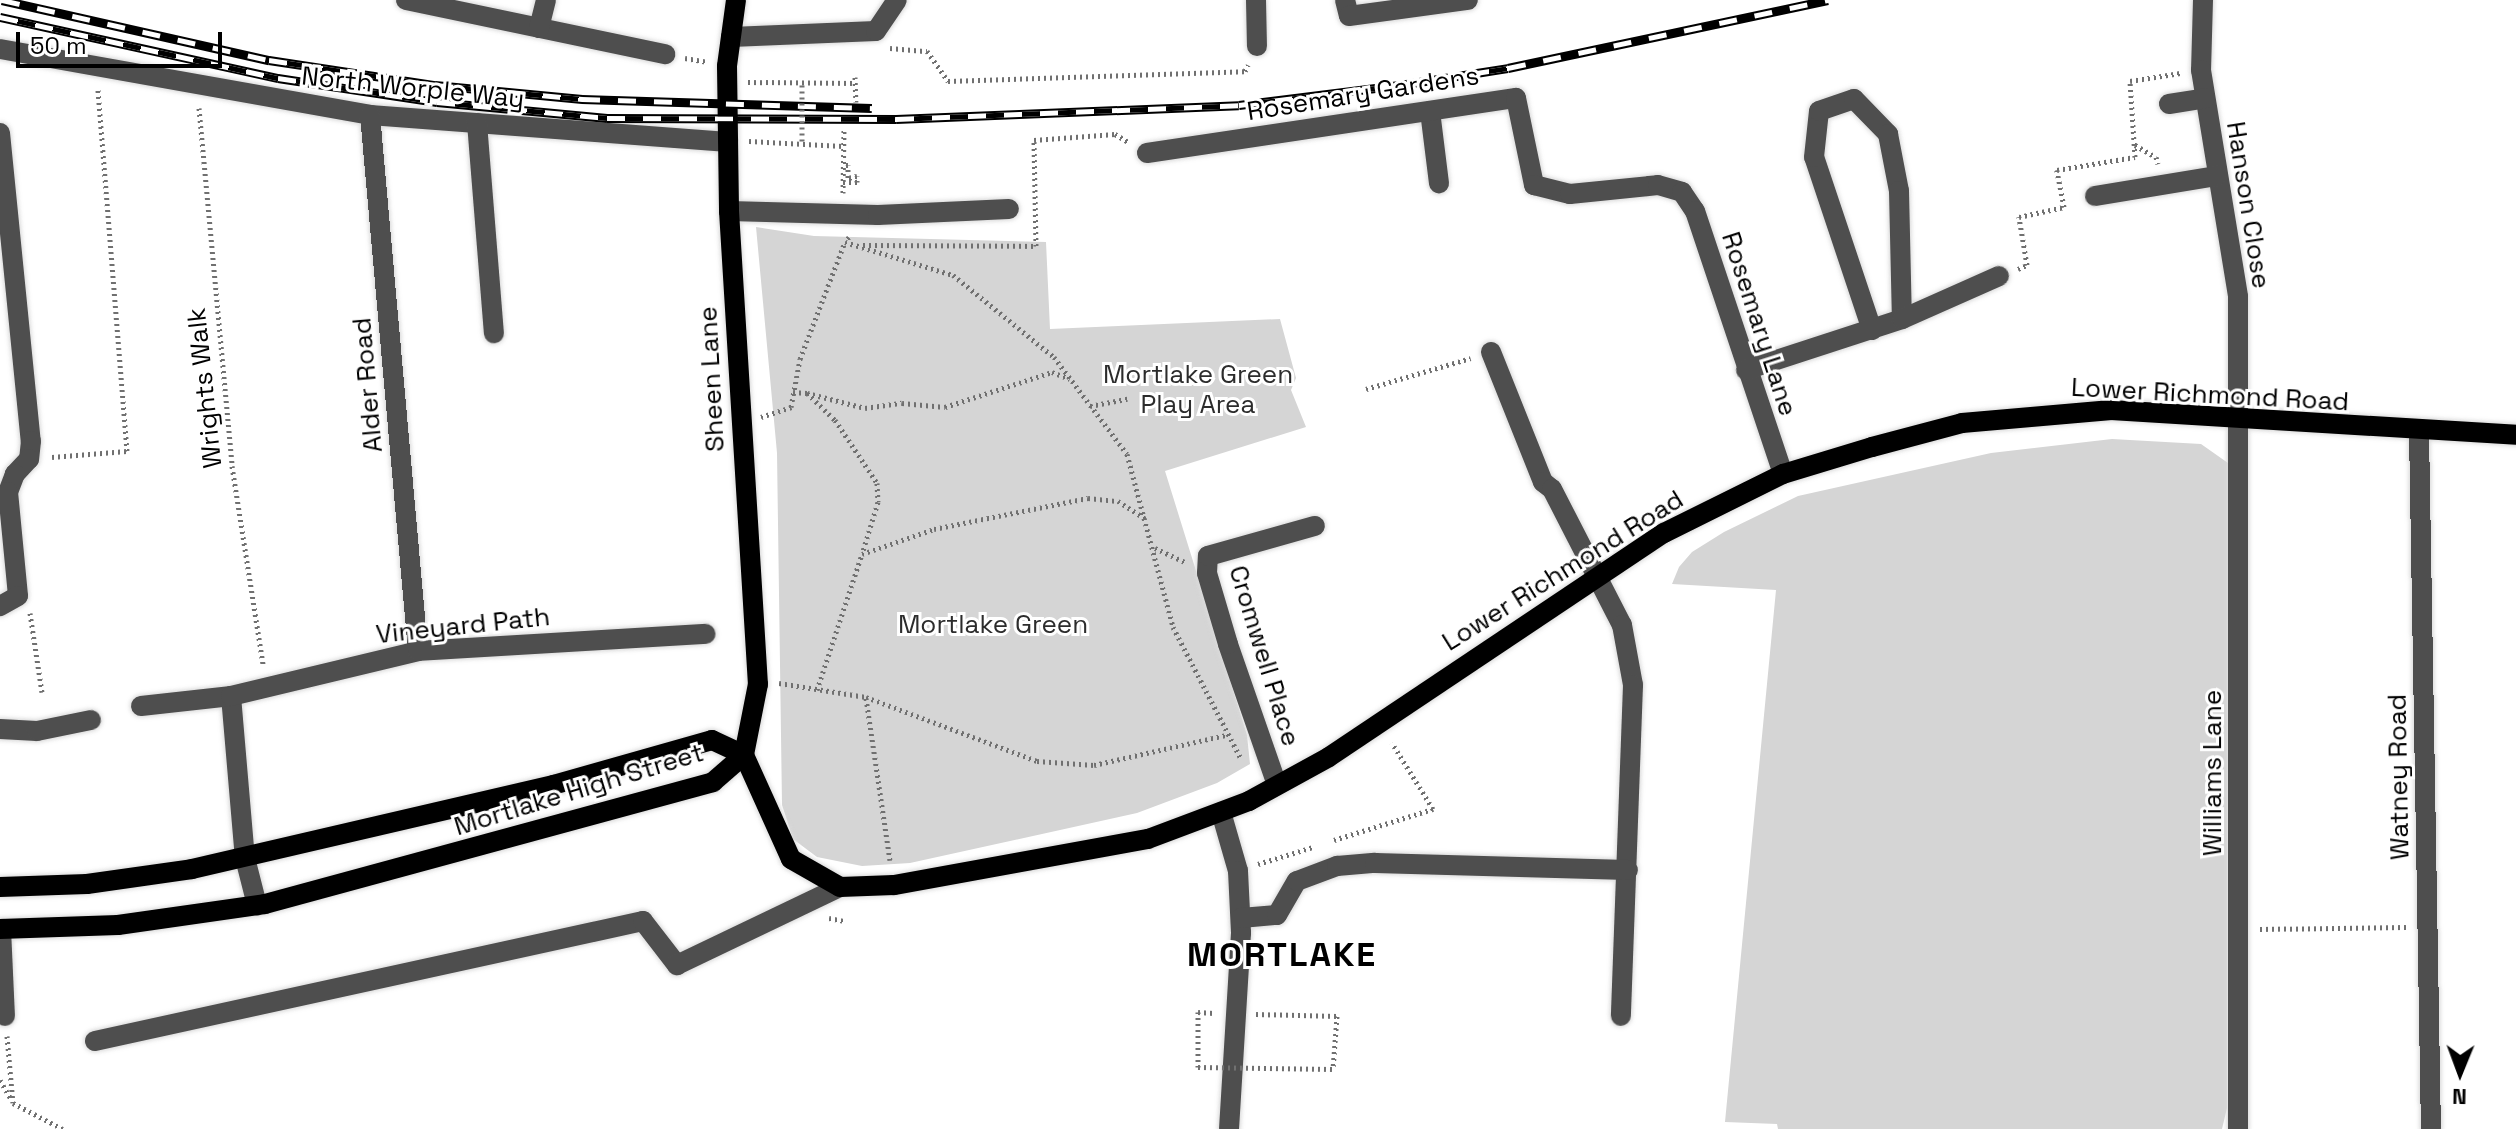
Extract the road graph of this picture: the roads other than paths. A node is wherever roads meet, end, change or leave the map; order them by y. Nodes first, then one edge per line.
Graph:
1 (546, 0) edge
2 (736, 0) edge
3 (897, 0) edge
4 (1256, 0) edge
5 (1345, 0) edge
6 (1468, 0) edge
7 (2203, 0) edge
8 (420, 2) edge
9 (539, 28) junction
10 (731, 37) junction
11 (1257, 46) road end
12 (0, 49) edge
13 (665, 54) road end
14 (2205, 98) junction
15 (2169, 104) dead end
16 (1430, 111) junction
17 (370, 115) junction
18 (477, 123) junction
19 (0, 133) edge
20 (728, 142) junction
21 (1147, 153) dead end
22 (2216, 176) junction
23 (1439, 183) dead end
24 (1682, 192) joint
25 (2095, 196) dead end
26 (1009, 209) dead end
27 (729, 211) junction
28 (1999, 276) road end
29 (1902, 319) junction
30 (1872, 330) junction
31 (494, 333) dead end
32 (1491, 352) road end
33 (1746, 370) junction
34 (2235, 418) junction
35 (2419, 431) junction
36 (2516, 435) edge
37 (1783, 474) junction
38 (1315, 526) dead end
39 (1599, 580) junction
40 (9, 601) edge
41 (705, 634) dead end
42 (418, 651) junction
43 (231, 696) junction
44 (141, 706) dead end
45 (91, 720) dead end
46 (0, 729) edge
47 (744, 755) junction
48 (1277, 785) junction
49 (1221, 812) junction
50 (245, 858) junction
51 (1628, 870) junction
52 (0, 887) edge
53 (840, 887) junction
54 (257, 905) junction
55 (1241, 918) junction
56 (1, 929) edge
57 (1621, 1016) dead end
58 (5, 1020) road end
59 (95, 1041) dead end
60 (2433, 1127) edge
61 (1229, 1129) edge
62 (2238, 1129) edge

1 - 9 street
2 - 10 main road, Sheen Lane
3 - 10 street
4 - 11 street
5 - 6 street
7 - 14 street, Hanson Close
8 - 9 street
9 - 13 street
10 - 20 main road, Sheen Lane
12 - 17 street, North Worple Way
14 - 15 street
14 - 22 street, Hanson Close
16 - 21 street, Rosemary Gardens
16 - 23 street
16 - 24 street, Rosemary Gardens
17 - 18 street, North Worple Way
17 - 42 street, Alder Road
18 - 20 street, North Worple Way
18 - 31 street
19 - 40 street
20 - 27 main road, Sheen Lane
22 - 25 street
22 - 34 street, Hanson Close
24 - 33 street, Rosemary Lane
26 - 27 street
27 - 47 main road, Sheen Lane
28 - 29 street
29 - 30 street
29 - 30 street
30 - 33 street
32 - 39 street
33 - 37 street, Rosemary Lane
34 - 35 main road, Lower Richmond Road
34 - 37 main road, Lower Richmond Road
34 - 62 street, Williams Lane
35 - 36 main road, Lower Richmond Road
35 - 60 street, Watney Road
37 - 39 main road, Lower Richmond Road
38 - 48 street, Cromwell Place
39 - 48 main road, Lower Richmond Road
39 - 51 street
41 - 42 street, Vineyard Path
42 - 43 street, Vineyard Path
43 - 44 street, Vineyard Path
43 - 50 street
45 - 46 street
47 - 50 main road, Mortlake High Street
47 - 53 main road
47 - 54 main road, Mortlake High Street
48 - 49 main road, Lower Richmond Road
49 - 53 main road, Lower Richmond Road
49 - 55 street
50 - 52 main road, Mortlake High Street
50 - 54 street
51 - 55 street
51 - 57 street
53 - 59 street
54 - 56 main road, Mortlake High Street
55 - 61 street
56 - 58 street

